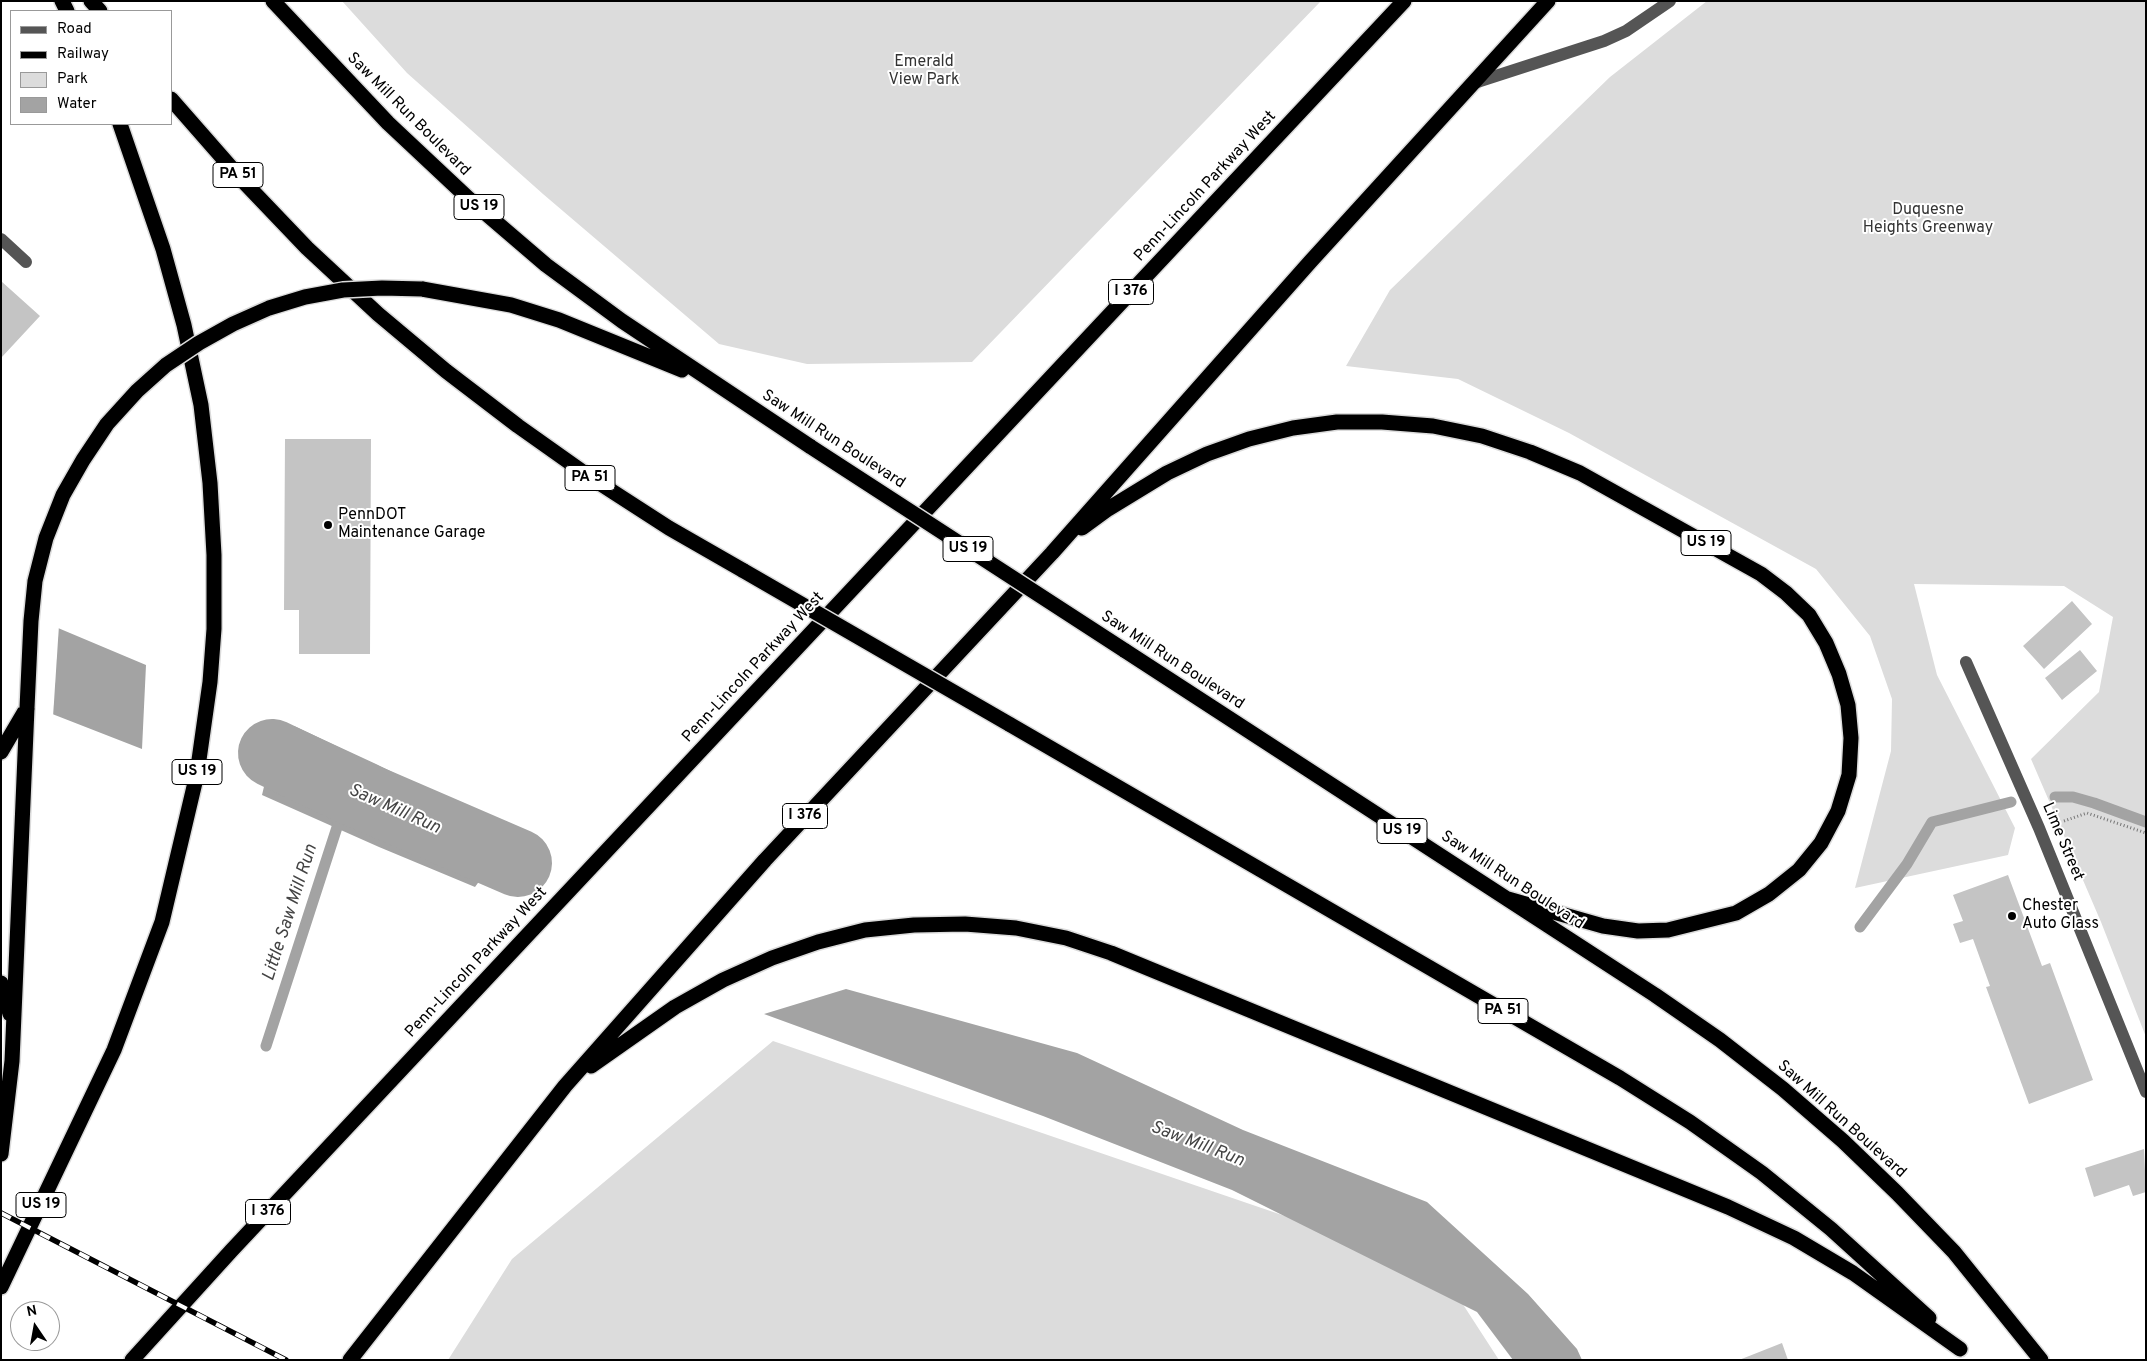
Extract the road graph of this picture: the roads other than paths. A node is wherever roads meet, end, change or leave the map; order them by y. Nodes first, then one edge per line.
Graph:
1 (273, 1) edge
2 (1404, 1) edge
3 (1548, 1) edge
4 (1670, 1) edge
5 (1471, 84) junction
6 (172, 100) edge
7 (120, 125) edge
8 (1, 239) edge
9 (26, 262) dead end
10 (711, 382) junction
11 (1052, 553) junction
12 (1966, 662) dead end
13 (27, 708) junction
14 (1, 752) edge
15 (1508, 899) junction
16 (1, 983) edge
17 (12, 1061) junction
18 (565, 1086) junction
19 (2146, 1092) edge
20 (1, 1154) edge
21 (1, 1287) edge
22 (1965, 1354) edge
23 (132, 1360) edge
24 (350, 1360) edge
25 (2041, 1360) edge

1 - 10 highway, Saw Mill Run Boulevard / US 19
2 - 23 highway, Penn-Lincoln Parkway West / I 376
3 - 5 highway, I 376
4 - 5 street
5 - 11 highway, I 376
6 - 22 highway, PA 51, bridge
7 - 21 highway, US 19
8 - 9 street
10 - 13 highway, bridge
10 - 15 highway, Saw Mill Run Boulevard / US 19, bridge
11 - 15 highway, US 19
11 - 18 highway, I 376
12 - 19 street, Lime Street
13 - 14 highway
13 - 17 highway
15 - 25 highway, Saw Mill Run Boulevard
16 - 17 highway
17 - 20 highway
18 - 22 highway
18 - 24 highway, I 376

